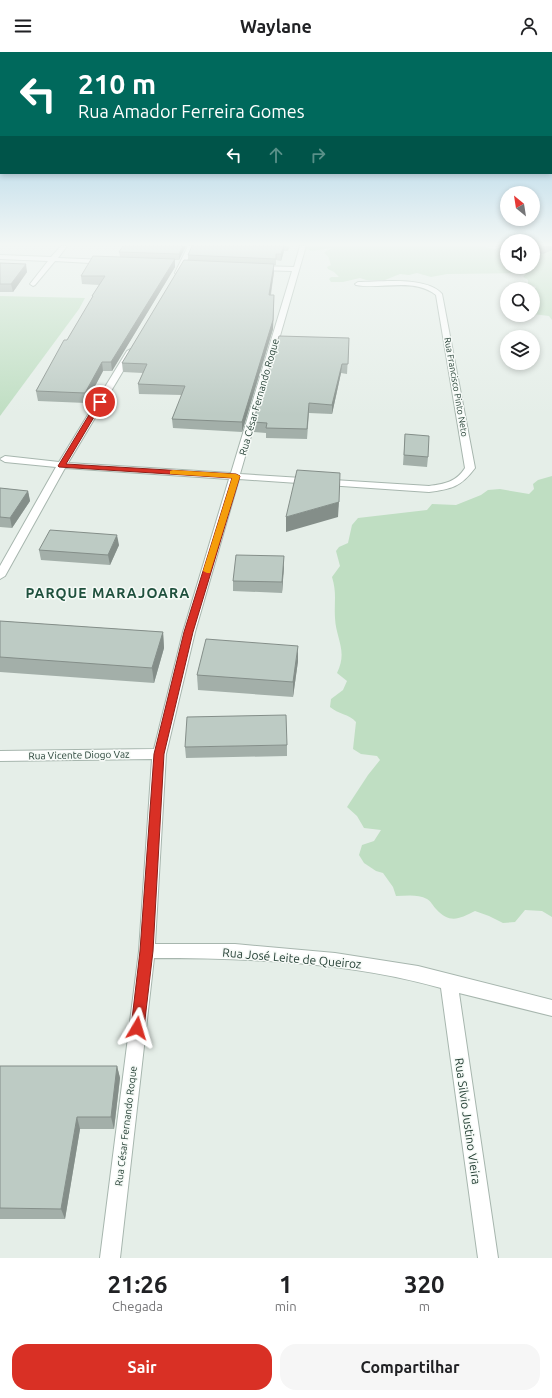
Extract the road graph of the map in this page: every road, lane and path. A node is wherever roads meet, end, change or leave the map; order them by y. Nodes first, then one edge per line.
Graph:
1 (286, 302) edge
2 (441, 302) edge
3 (134, 346) edge
4 (5, 459) dead end
5 (62, 466) junction
6 (236, 476) junction
7 (0, 576) edge
8 (159, 754) junction
9 (0, 756) edge
10 (146, 951) junction
11 (449, 983) junction
12 (552, 1008) edge
13 (110, 1258) edge
14 (488, 1258) edge

1 - 6 street, Rua César Fernando Roque
2 - 6 street, Rua Francisco Pinto Neto
3 - 5 street
4 - 5 street
5 - 6 street
5 - 7 street
6 - 8 street, Rua César Fernando Roque
8 - 9 street, Rua Vicente Diogo Vaz
8 - 10 street, Rua César Fernando Roque
10 - 11 street, Rua José Leite de Queiroz
10 - 13 street, Rua César Fernando Roque
11 - 12 street, Rua José Leite de Queiroz
11 - 14 street, Rua Silvio Justino Vieira

